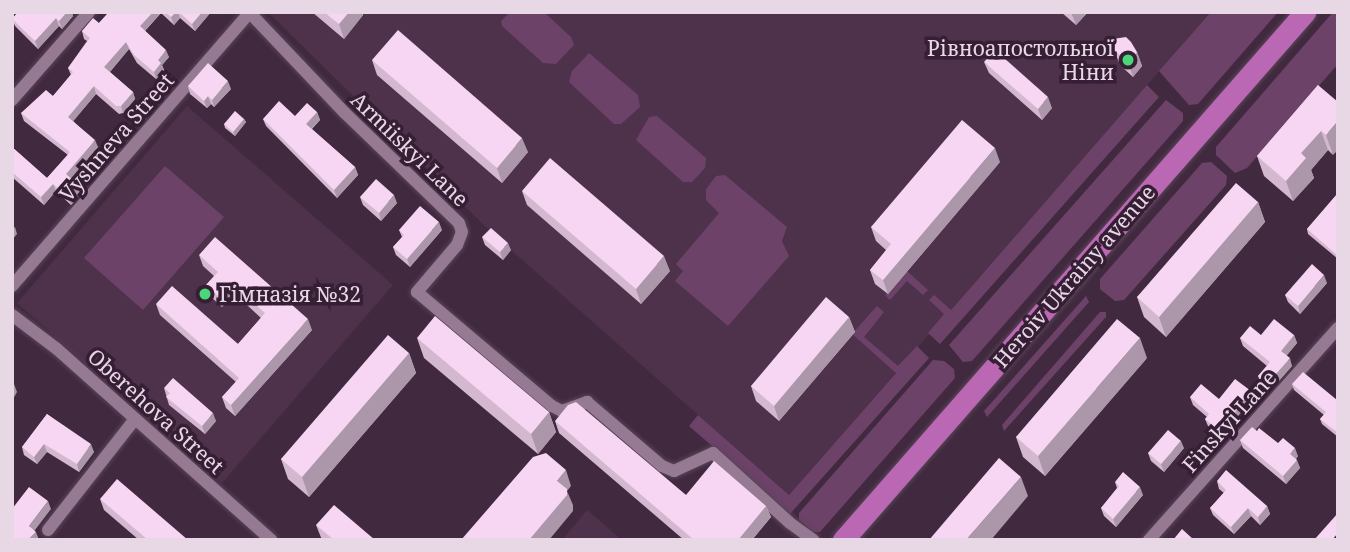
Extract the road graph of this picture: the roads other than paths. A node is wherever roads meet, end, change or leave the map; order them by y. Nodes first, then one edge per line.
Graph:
1 (89, 12) edge
2 (249, 12) edge
3 (1305, 12) edge
4 (12, 100) edge
5 (12, 286) edge
6 (12, 315) edge
7 (1338, 328) edge
8 (135, 419) junction
9 (48, 530) dead end
10 (256, 535) edge
11 (271, 540) edge
12 (813, 540) edge
13 (843, 540) edge
14 (1149, 540) edge

1 - 4 street
2 - 5 street, Vyshneva Street
2 - 12 street, Armiiskyi Lane
3 - 13 highway, Heroiv Ukrainy avenue
6 - 8 street, Oberehova Street
7 - 14 street, Finskyi Lane
8 - 9 street
8 - 10 street, Oberehova Street
10 - 11 street, Oberehova Street

